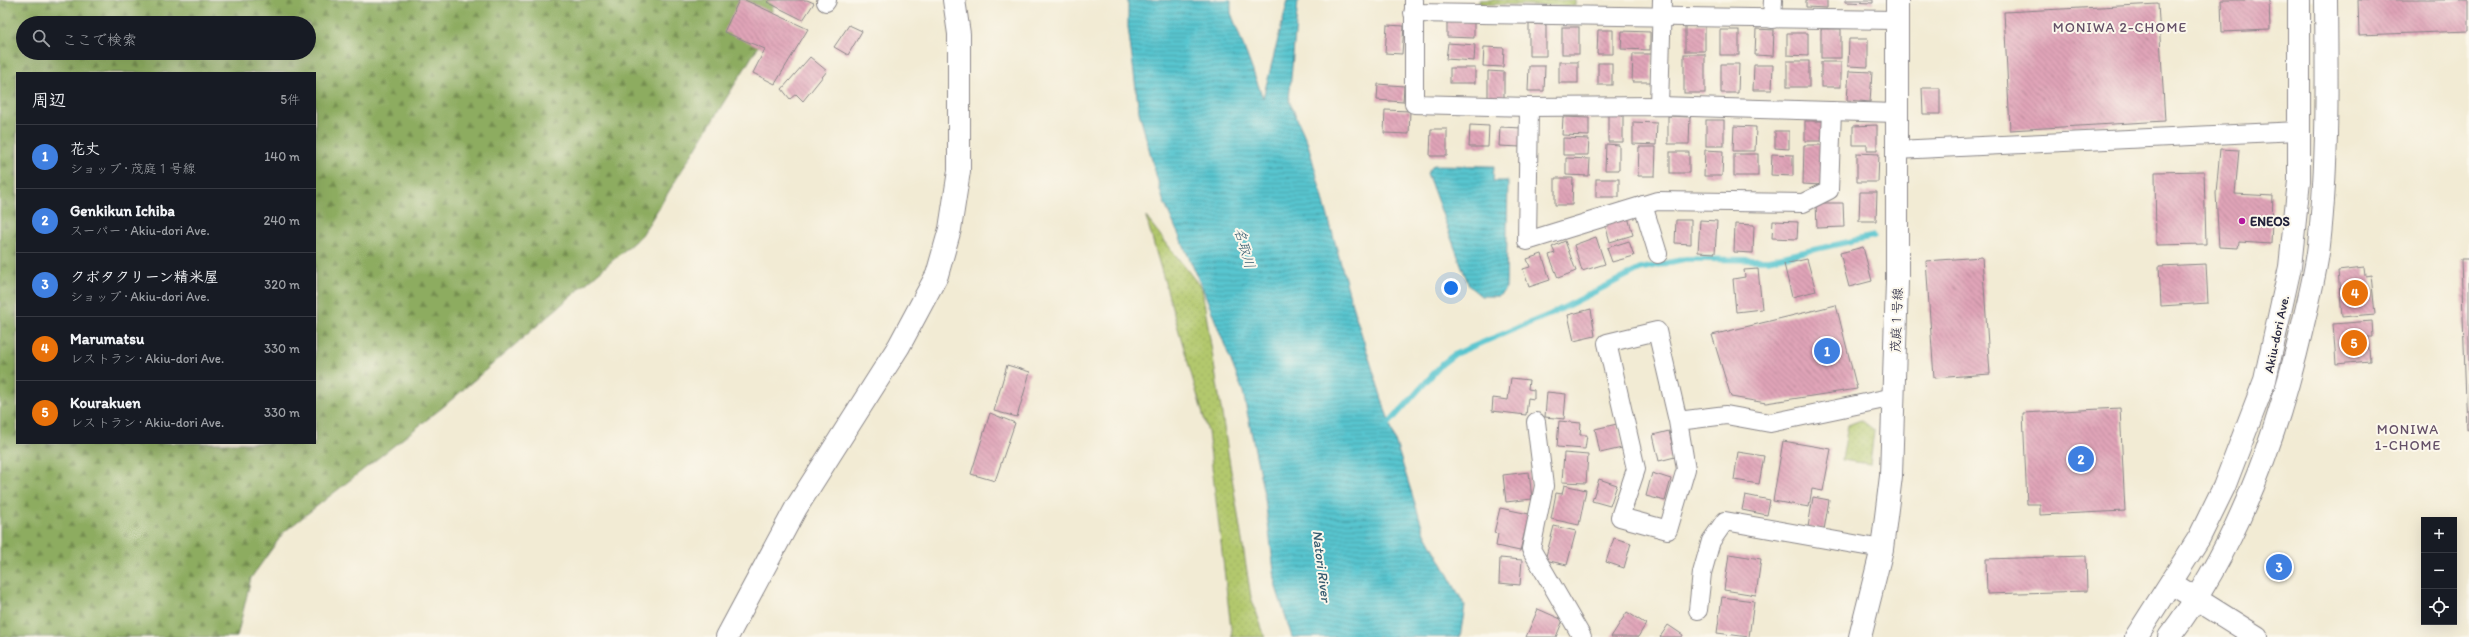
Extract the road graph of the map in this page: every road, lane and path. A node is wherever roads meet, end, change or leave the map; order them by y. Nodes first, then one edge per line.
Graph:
1 (954, 0) edge
2 (1773, 0) edge
3 (2299, 0) edge
4 (2326, 0) edge
5 (1413, 6) edge
6 (1662, 8) edge
7 (1896, 10) edge
8 (1772, 19) junction
9 (1659, 106) junction
10 (1529, 108) junction
11 (1832, 111) junction
12 (1896, 113) junction
13 (2300, 131) junction
14 (1896, 150) junction
15 (1643, 205) junction
16 (1658, 254) dead end
17 (1894, 397) junction
18 (1678, 421) junction
19 (1536, 422) dead end
20 (1882, 549) junction
21 (2171, 583) junction
22 (2195, 599) junction
23 (1698, 610) dead end
24 (727, 637) edge
25 (1582, 637) edge
26 (1860, 637) edge
27 (2136, 637) edge
28 (2169, 637) edge
29 (2257, 637) edge

1 - 24 main road
2 - 8 street
3 - 13 main road, Akiu-dori Ave.
4 - 22 main road, Akiu-dori Ave.
5 - 6 street
5 - 10 street
6 - 8 street
6 - 9 street
7 - 8 street
7 - 12 main road, 茂庭１号線
9 - 10 street
9 - 11 street
10 - 15 street
11 - 12 street
11 - 15 street
12 - 14 main road, 茂庭１号線
13 - 14 street
13 - 21 main road, Akiu-dori Ave.
14 - 17 main road, 茂庭１号線
15 - 16 street
17 - 18 street
17 - 20 main road, 茂庭１号線
18 - 18 street
19 - 25 street
20 - 23 street
20 - 26 main road, 茂庭１号線
21 - 22 main road
21 - 27 main road, Akiu-dori Ave.
22 - 28 main road, Akiu-dori Ave.
22 - 29 main road

